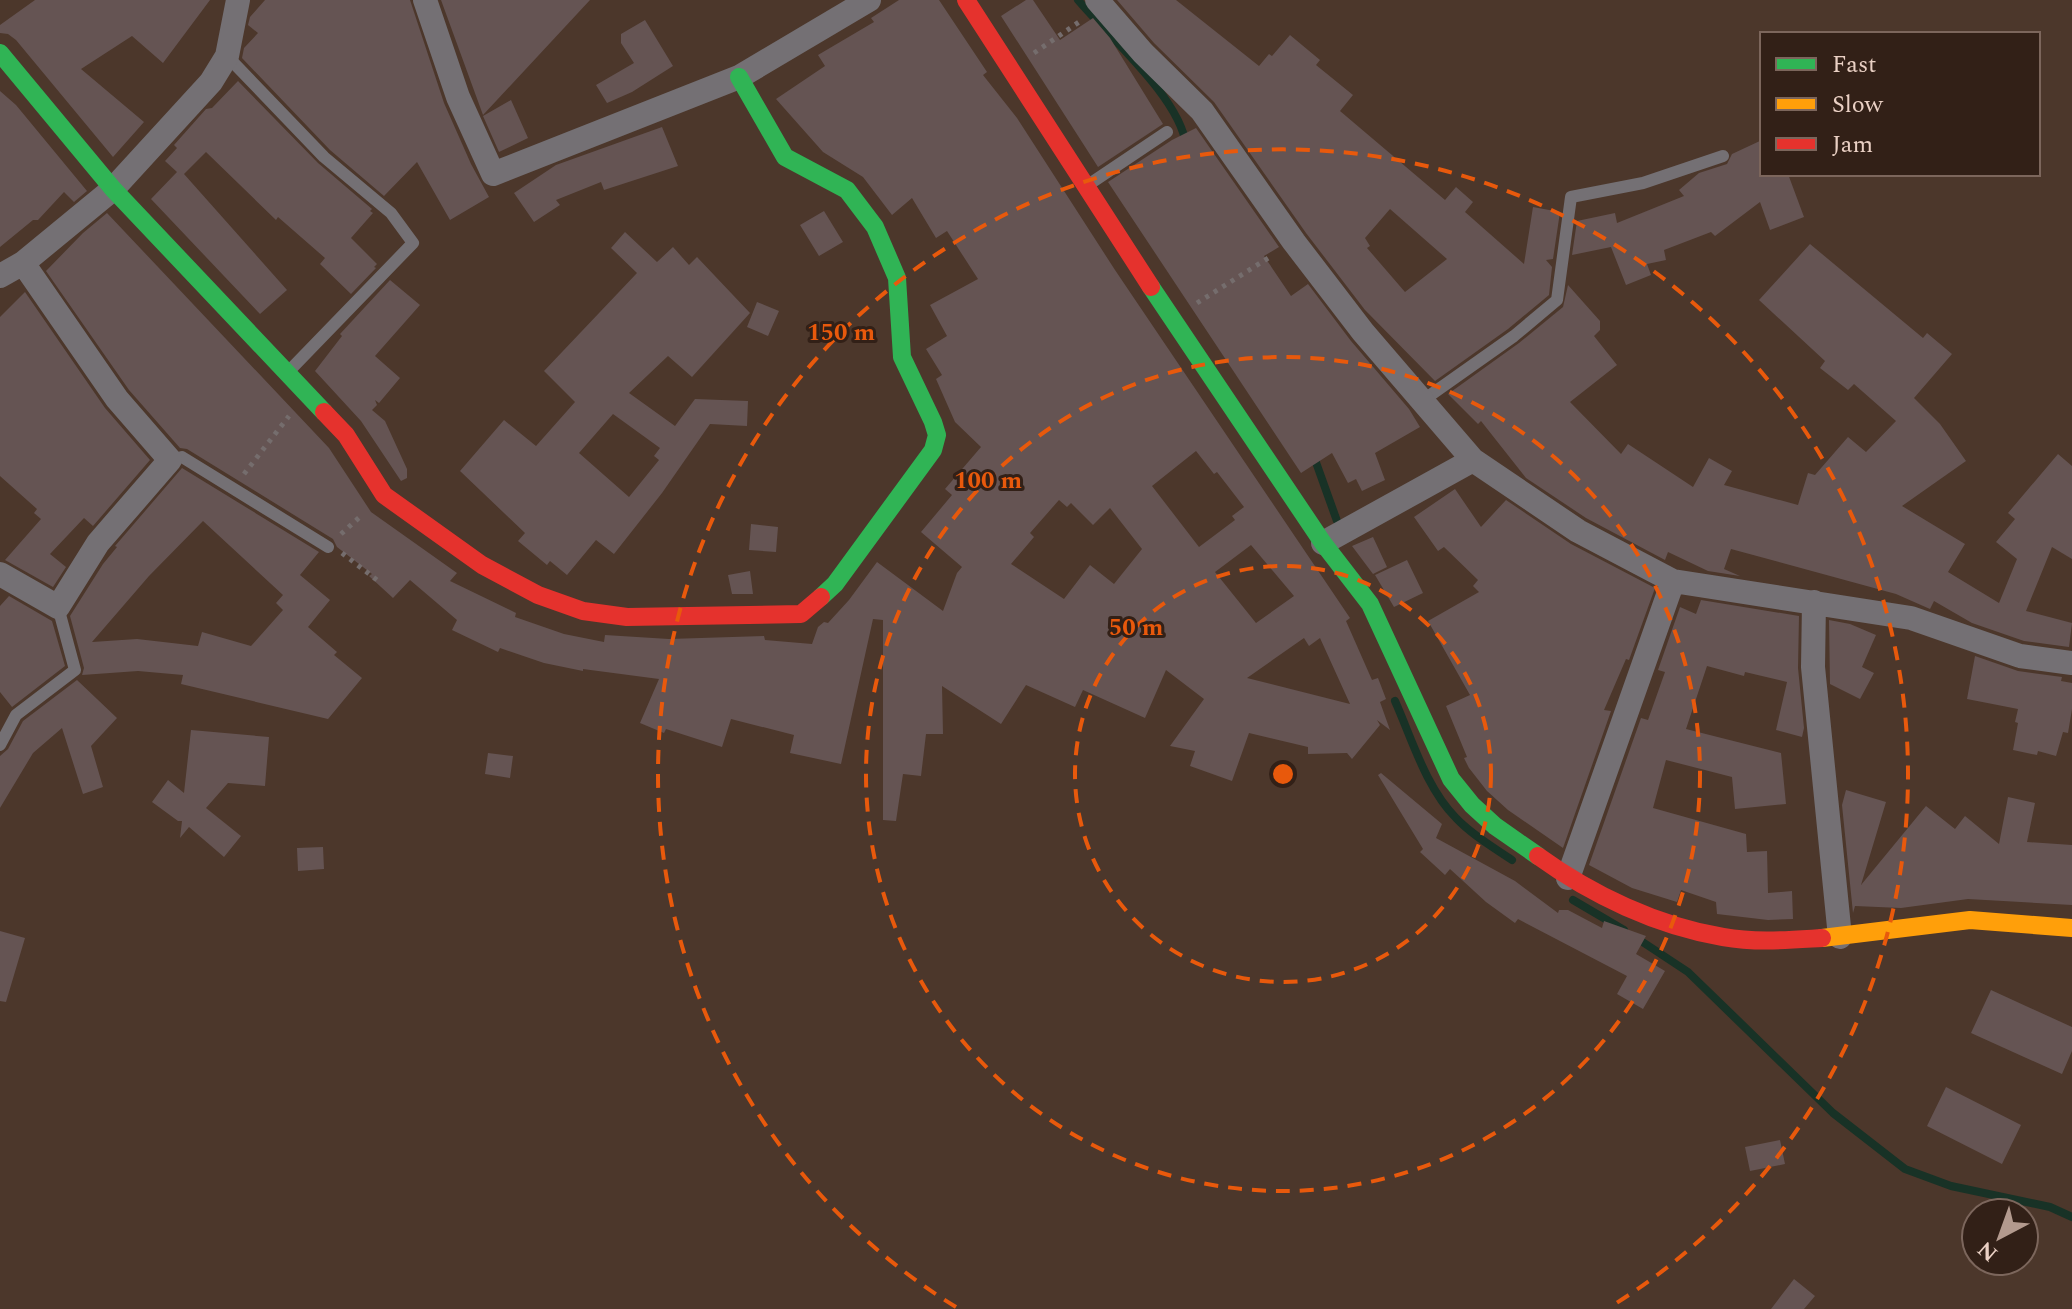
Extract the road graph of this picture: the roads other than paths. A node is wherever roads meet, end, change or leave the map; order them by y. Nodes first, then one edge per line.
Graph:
1 (238, 0) edge
2 (425, 0) edge
3 (869, 0) edge
4 (966, 0) edge
5 (1097, 0) edge
6 (0, 53) edge
7 (227, 56) junction
8 (739, 77) junction
9 (1167, 132) dead end
10 (1723, 156) dead end
11 (1085, 187) junction
12 (113, 189) junction
13 (23, 263) junction
14 (0, 276) edge
15 (288, 372) junction
16 (1422, 401) junction
17 (170, 460) junction
18 (1473, 460) junction
19 (1323, 543) junction
20 (328, 547) road end
21 (0, 574) edge
22 (1673, 581) junction
23 (1814, 602) junction
24 (58, 607) junction
25 (2072, 663) edge
26 (0, 745) edge
27 (1568, 878) junction
28 (2072, 928) edge
29 (1840, 937) junction

1 - 7 street
2 - 8 street
3 - 8 street
4 - 11 street
5 - 16 street
6 - 12 street
7 - 12 street
7 - 15 lane
8 - 15 street
9 - 11 lane
10 - 16 lane
11 - 19 street
12 - 13 street
12 - 15 street
13 - 14 street
13 - 17 street
16 - 18 street
17 - 20 lane
17 - 24 street
18 - 19 street
18 - 22 street
19 - 27 street
21 - 24 street
22 - 23 street
22 - 27 street
23 - 25 street
23 - 29 street
24 - 26 lane
27 - 29 street
28 - 29 street

